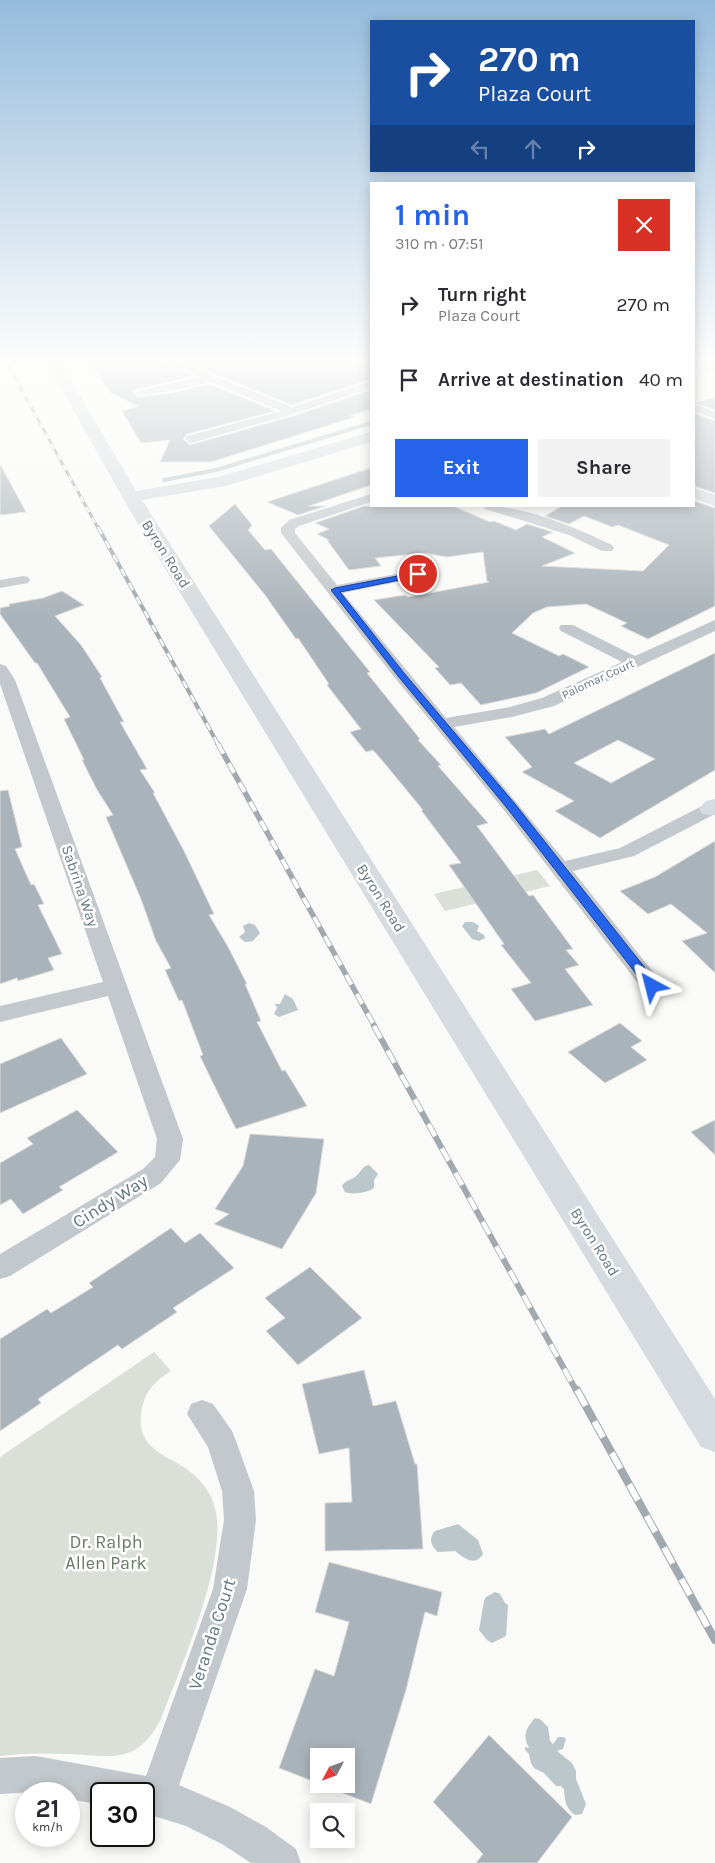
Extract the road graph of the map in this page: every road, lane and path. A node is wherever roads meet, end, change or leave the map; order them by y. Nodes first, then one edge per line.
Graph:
1 (102, 447) edge
2 (338, 447) edge
3 (368, 447) edge
4 (695, 493) edge
5 (370, 498) edge
6 (133, 500) junction
7 (715, 501) edge
8 (493, 507) edge
9 (607, 548) dead end
10 (418, 574) dead end
11 (23, 580) dead end
12 (0, 584) edge
13 (335, 590) junction
14 (715, 625) edge
15 (567, 628) dead end
16 (635, 662) junction
17 (0, 669) edge
18 (443, 724) junction
19 (714, 809) edge
20 (560, 868) junction
21 (652, 986) dead end
22 (115, 987) junction
23 (0, 1014) edge
24 (157, 1104) joint
25 (0, 1268) edge
26 (202, 1414) dead end
27 (715, 1434) edge
28 (0, 1776) edge
29 (153, 1782) edge
30 (90, 1784) edge
31 (155, 1797) edge
32 (282, 1863) edge

1 - 6 main road, Byron Road
2 - 6 main road
3 - 6 main road
4 - 7 main road
5 - 13 street
6 - 27 main road, Byron Road
8 - 9 street
10 - 13 street
11 - 12 street
13 - 18 street
14 - 16 street, Palomar Court
15 - 16 street
16 - 18 street, Palomar Court
17 - 22 street, Sabrina Way
18 - 20 street
19 - 20 street
20 - 21 street
22 - 23 street
22 - 24 street, Sabrina Way
24 - 25 street, Cindy Way
26 - 29 street, Veranda Court
28 - 30 street
31 - 32 street

